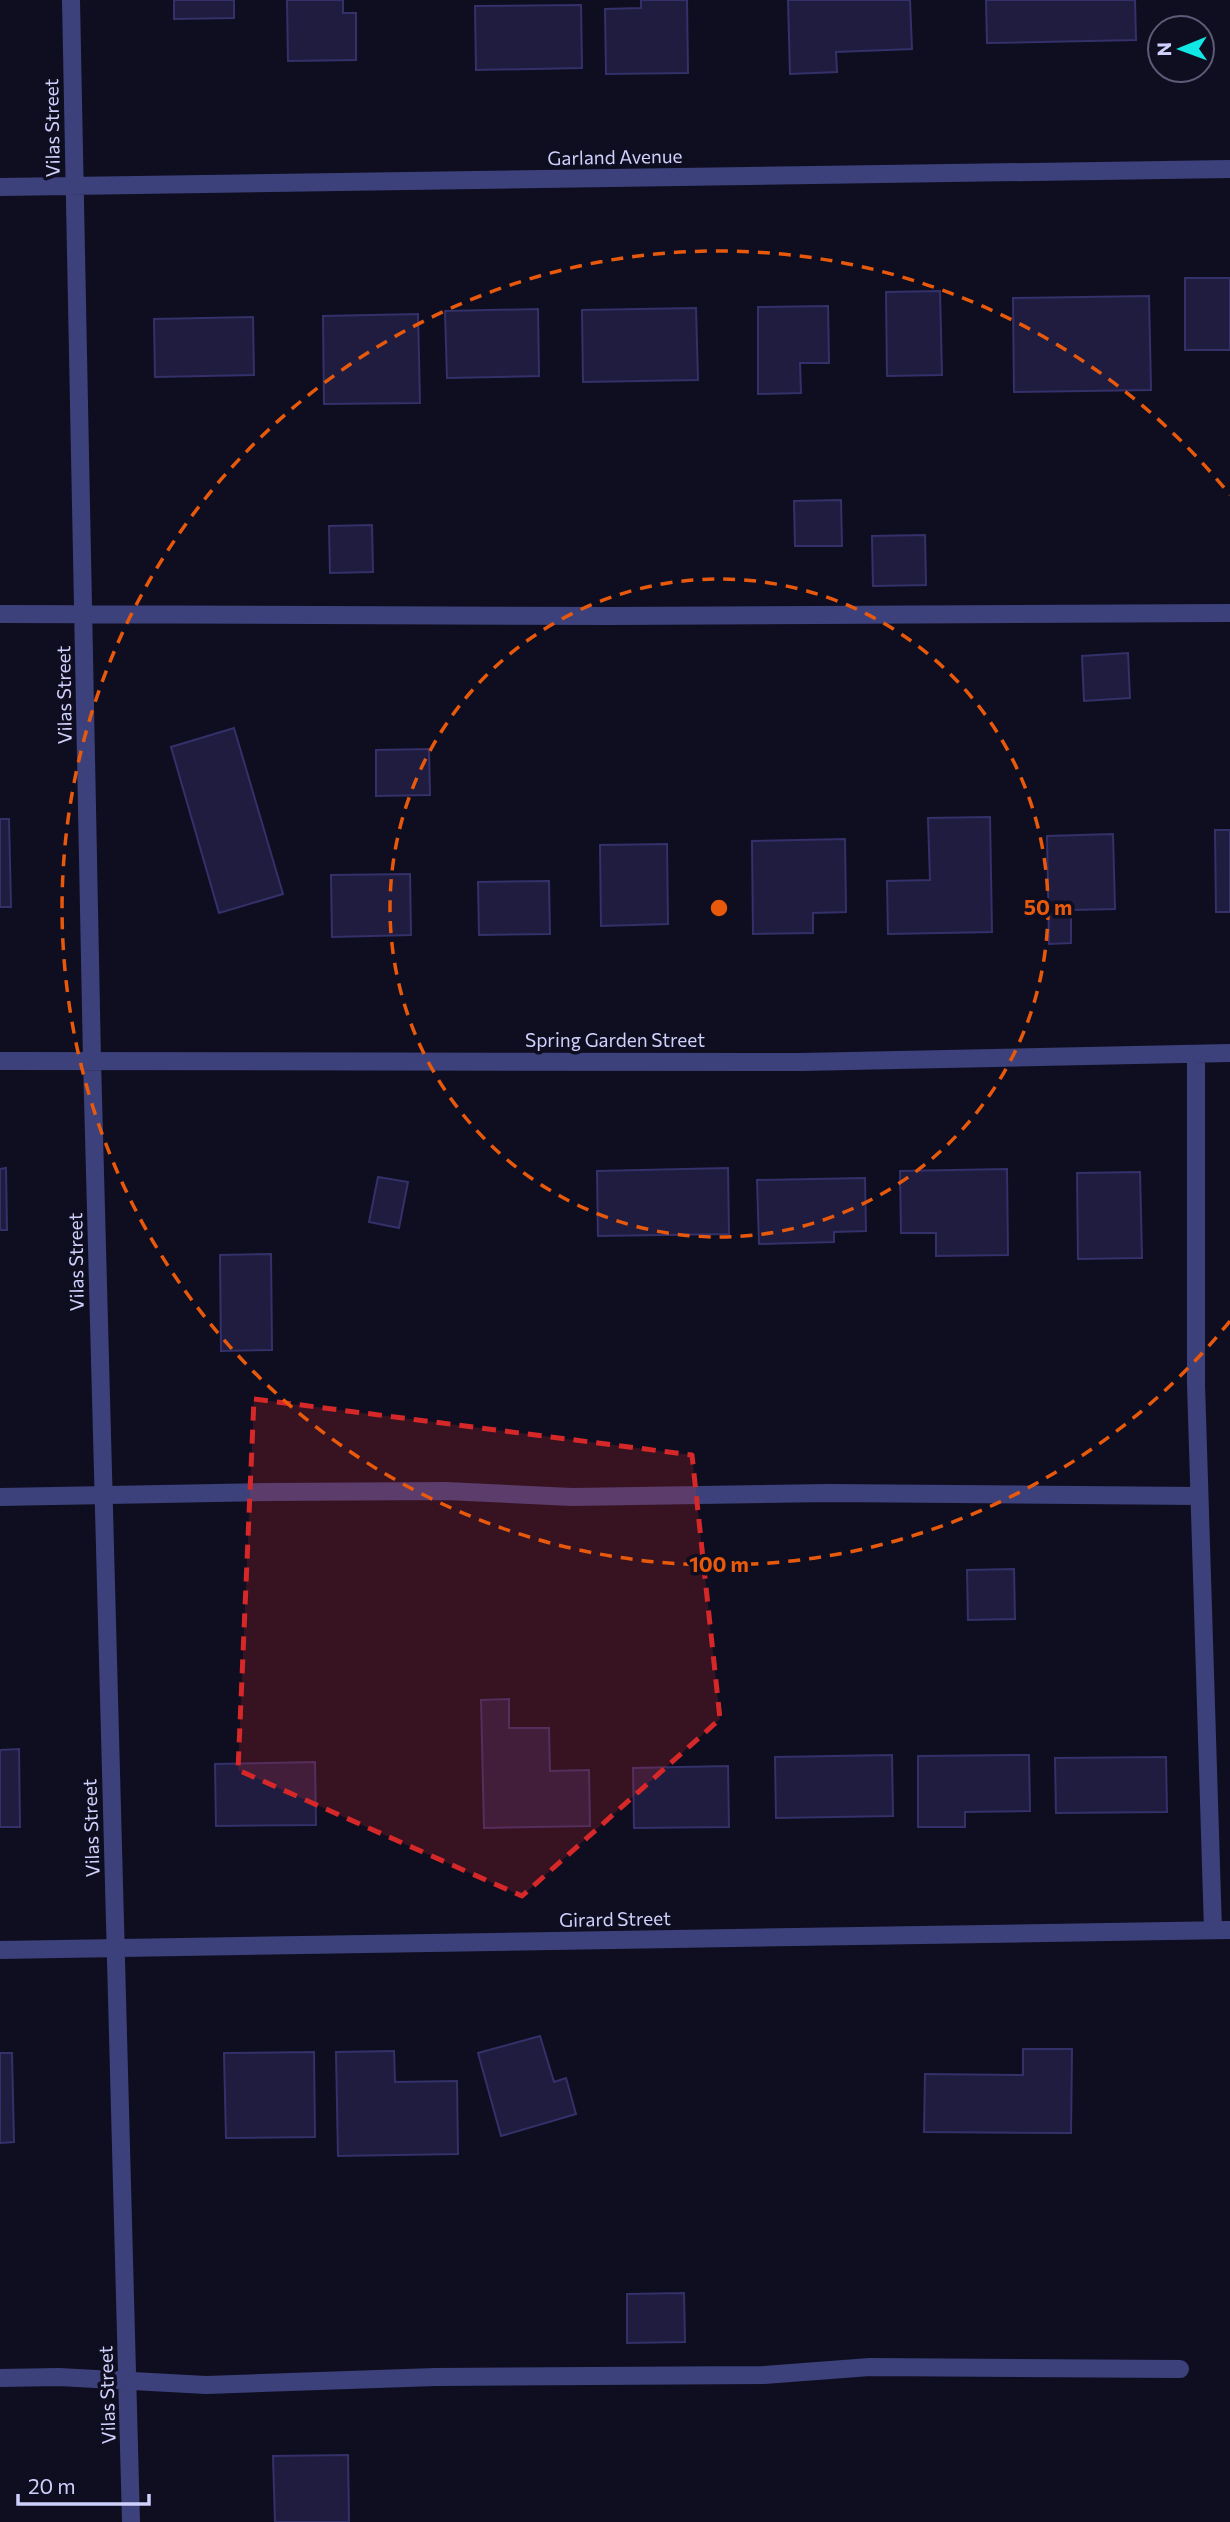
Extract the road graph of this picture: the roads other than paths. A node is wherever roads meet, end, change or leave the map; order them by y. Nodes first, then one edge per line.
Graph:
1 (71, 0) edge
2 (1230, 169) edge
3 (74, 186) junction
4 (0, 187) edge
5 (1230, 613) edge
6 (0, 614) edge
7 (83, 614) junction
8 (1196, 1054) junction
9 (1230, 1054) edge
10 (92, 1060) junction
11 (0, 1061) edge
12 (103, 1496) junction
13 (1199, 1496) junction
14 (0, 1497) edge
15 (1221, 1930) edge
16 (116, 1949) junction
17 (0, 1950) edge
18 (1180, 2369) dead end
19 (0, 2378) edge
20 (128, 2381) junction
21 (131, 2522) edge

1 - 3 street, Vilas Street
2 - 3 street, Garland Avenue
3 - 4 street, Garland Avenue
3 - 7 street, Vilas Street
5 - 7 street
6 - 7 street
7 - 10 street, Vilas Street
8 - 9 street, Spring Garden Street
8 - 10 street, Spring Garden Street
8 - 13 street
10 - 11 street, Spring Garden Street
10 - 12 street, Vilas Street
12 - 13 street
12 - 14 street
12 - 16 street, Vilas Street
13 - 15 street
15 - 16 street, Girard Street
16 - 17 street, Girard Street
16 - 20 street, Vilas Street
18 - 20 street
19 - 20 street
20 - 21 street, Vilas Street

